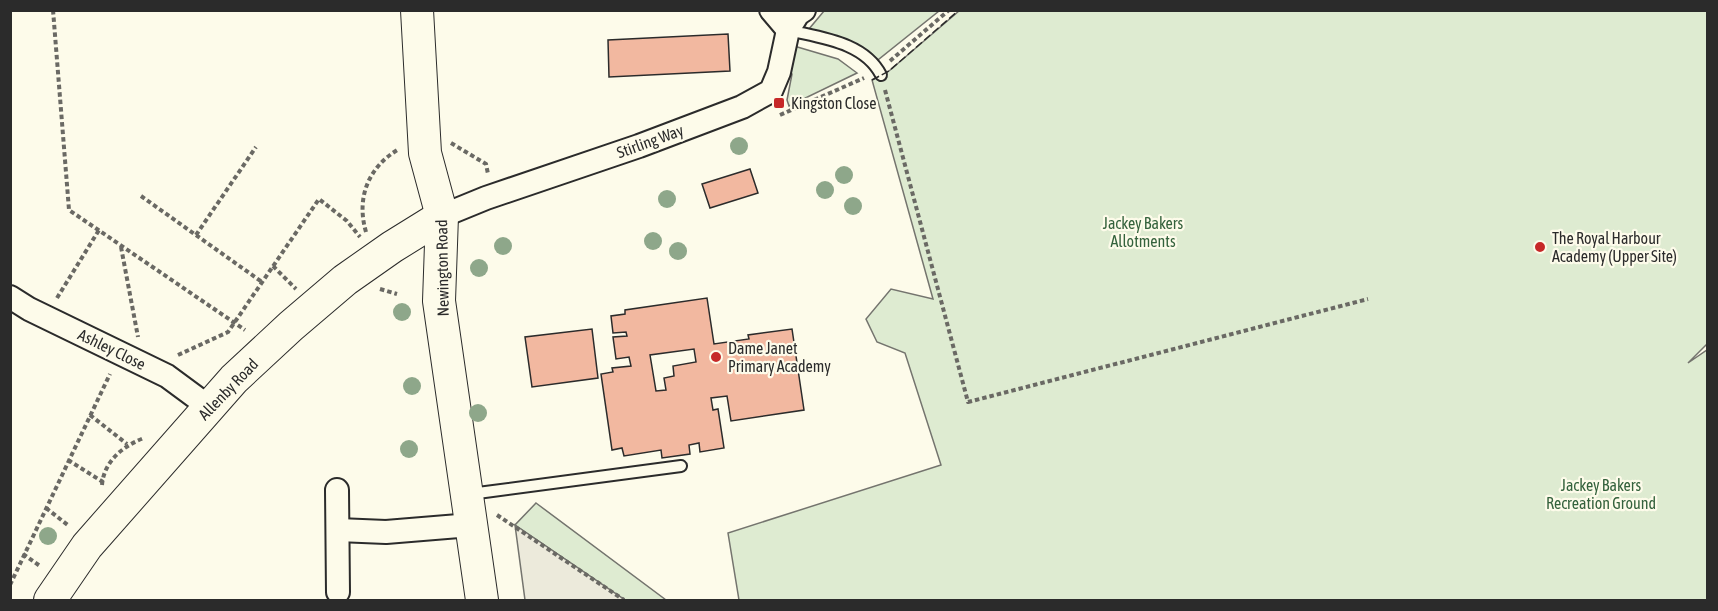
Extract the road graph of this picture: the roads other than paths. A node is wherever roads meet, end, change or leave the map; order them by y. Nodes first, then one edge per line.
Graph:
1 (417, 10) edge
2 (771, 10) edge
3 (804, 10) edge
4 (788, 30) junction
5 (881, 75) road end
6 (442, 216) junction
7 (10, 297) edge
8 (209, 407) junction
9 (681, 466) dead end
10 (337, 490) dead end
11 (466, 495) junction
12 (471, 525) junction
13 (338, 530) junction
14 (338, 592) dead end
15 (50, 600) edge
16 (482, 600) edge

1 - 6 main road, Newington Road
2 - 4 street
3 - 4 street, Stirling Way
4 - 5 lane
4 - 6 street, Stirling Way
6 - 8 main road, Allenby Road
6 - 11 main road, Newington Road
7 - 8 street, Ashley Close
8 - 15 main road, Allenby Road
9 - 11 lane
10 - 13 street
11 - 12 main road, Newington Road
12 - 13 street
12 - 16 main road, Newington Road
13 - 14 street

